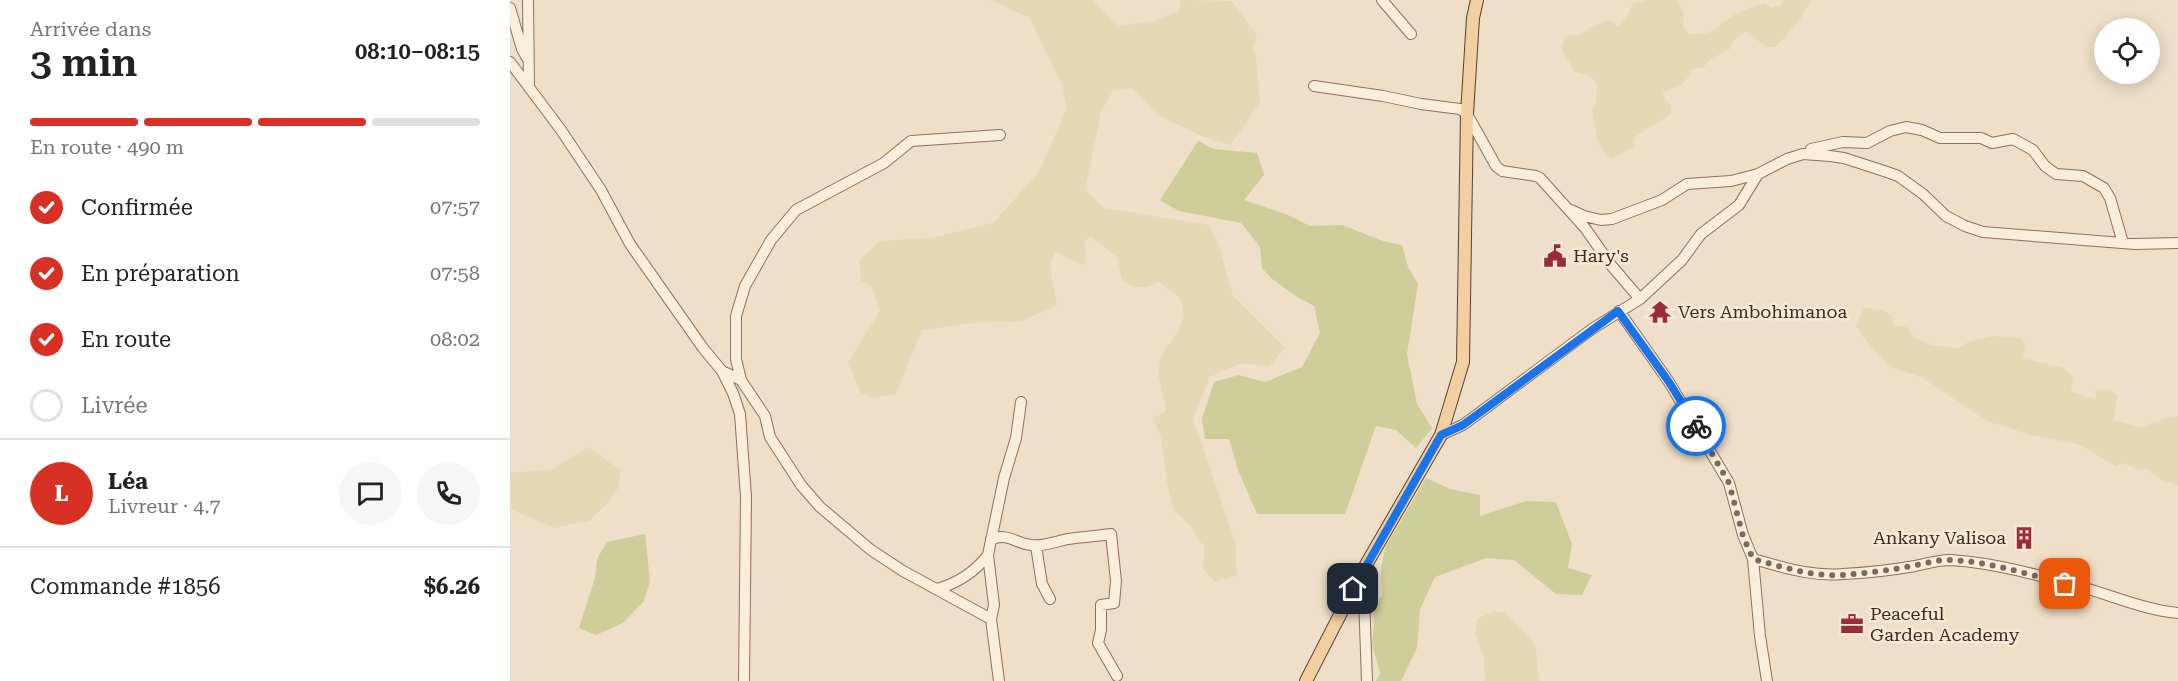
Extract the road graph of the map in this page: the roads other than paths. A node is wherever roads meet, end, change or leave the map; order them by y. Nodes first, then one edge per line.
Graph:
1 (528, 0) edge
2 (1382, 0) edge
3 (1477, 0) edge
4 (510, 8) edge
5 (1411, 34) dead end
6 (528, 61) junction
7 (510, 62) edge
8 (1314, 86) dead end
9 (529, 87) junction
10 (1467, 114) junction
11 (1000, 135) dead end
12 (1811, 149) dead end
13 (1758, 174) junction
14 (1566, 207) junction
15 (2123, 243) junction
16 (2178, 243) edge
17 (1640, 298) junction
18 (1618, 311) junction
19 (722, 371) junction
20 (741, 380) junction
21 (1021, 402) dead end
22 (1441, 435) junction
23 (991, 539) junction
24 (1036, 546) junction
25 (988, 555) junction
26 (1753, 559) junction
27 (1363, 570) junction
28 (937, 589) junction
29 (1050, 599) dead end
30 (2178, 613) edge
31 (991, 619) junction
32 (1117, 676) dead end
33 (744, 681) edge
34 (999, 681) edge
35 (1305, 681) edge
36 (1367, 681) edge
37 (1767, 681) edge

1 - 6 street
2 - 5 street
3 - 10 main road
4 - 6 street
6 - 9 street
7 - 9 street
8 - 10 street
9 - 19 street
10 - 14 street
10 - 22 main road
11 - 20 street
12 - 15 street
13 - 14 street
13 - 15 street
13 - 17 street
14 - 17 street
15 - 16 street
17 - 18 street
18 - 22 street
18 - 26 street
19 - 20 street
19 - 33 street
20 - 28 street
21 - 23 street
22 - 27 main road
23 - 24 street
23 - 25 street
24 - 29 street
24 - 32 street
25 - 28 street
25 - 31 street
26 - 30 street
26 - 37 street
27 - 35 main road
27 - 36 street
28 - 31 street
31 - 34 street

